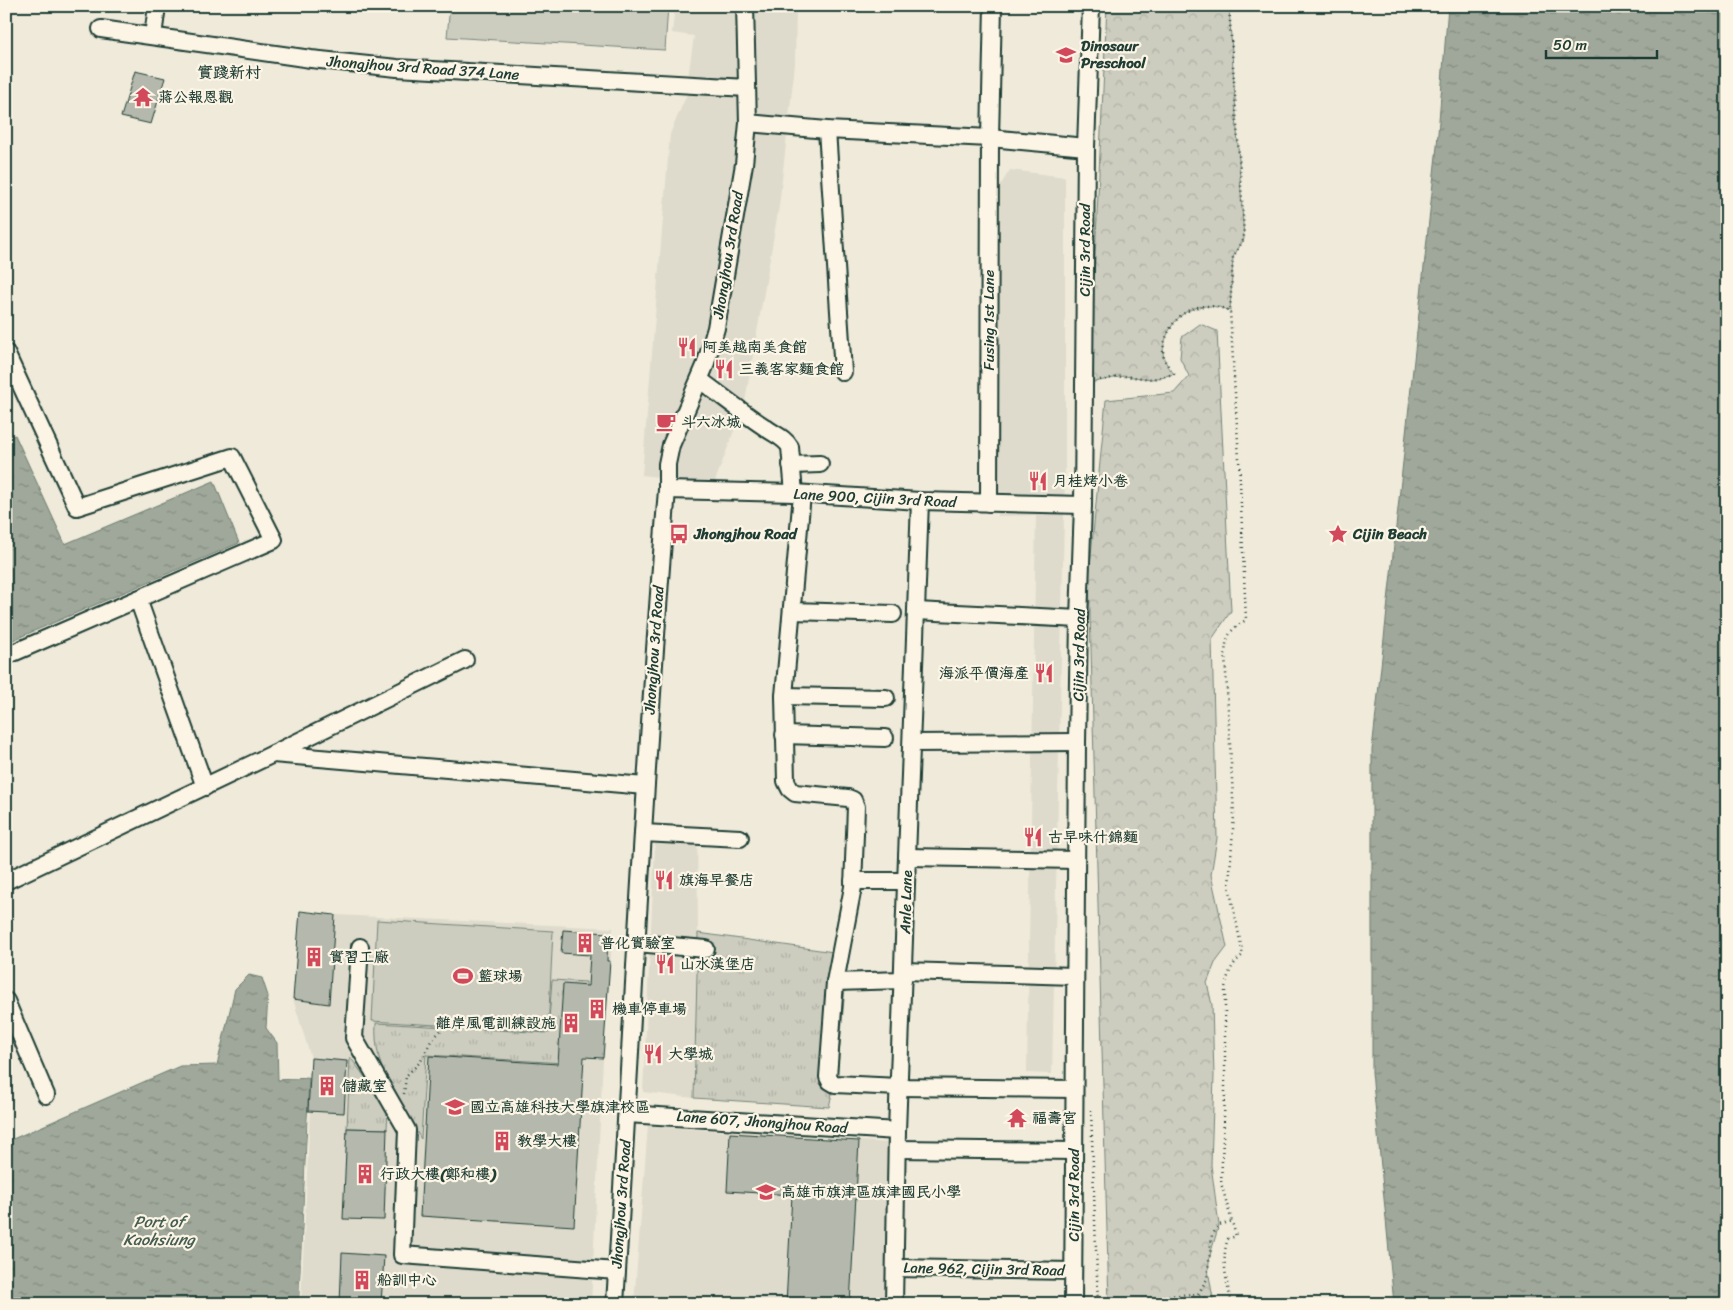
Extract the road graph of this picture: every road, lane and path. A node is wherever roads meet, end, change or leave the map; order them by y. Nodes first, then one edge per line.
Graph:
1 (157, 6) edge
2 (745, 6) edge
3 (993, 6) edge
4 (1090, 6) edge
5 (1229, 6) edge
6 (101, 29) dead end
7 (153, 36) junction
8 (747, 88) junction
9 (748, 123) junction
10 (827, 130) junction
11 (990, 138) junction
12 (1086, 147) junction
13 (1230, 311) junction
14 (6, 353) edge
15 (843, 372) dead end
16 (700, 380) junction
17 (1097, 381) dead end
18 (820, 464) dead end
19 (791, 465) junction
20 (667, 490) junction
21 (798, 493) junction
22 (920, 501) junction
23 (989, 503) junction
24 (1083, 505) junction
25 (138, 599) junction
26 (792, 611) junction
27 (916, 611) junction
28 (893, 614) dead end
29 (1079, 619) junction
30 (6, 656) edge
31 (464, 660) dead end
32 (784, 696) junction
33 (886, 698) dead end
34 (784, 735) junction
35 (885, 738) dead end
36 (1077, 742) junction
37 (912, 743) junction
38 (273, 754) junction
39 (205, 786) junction
40 (645, 786) junction
41 (643, 833) junction
42 (740, 838) dead end
43 (907, 857) junction
44 (1076, 860) junction
45 (6, 881) edge
46 (853, 881) junction
47 (906, 881) junction
48 (636, 944) junction
49 (360, 947) dead end
50 (706, 949) dead end
51 (903, 976) junction
52 (1075, 976) junction
53 (834, 982) junction
54 (6, 1001) edge
55 (444, 1027) dead end
56 (899, 1087) junction
57 (1074, 1089) junction
58 (46, 1096) dead end
59 (404, 1096) dead end
60 (627, 1114) junction
61 (897, 1131) junction
62 (897, 1149) junction
63 (1074, 1151) junction
64 (1233, 1221) junction
65 (895, 1268) junction
66 (617, 1271) junction
67 (1073, 1271) junction
68 (1198, 1294) junction
69 (1154, 1300) dead end
70 (614, 1304) edge
71 (894, 1304) edge
72 (1073, 1304) edge
73 (1215, 1304) edge
74 (1233, 1304) edge

1 - 7 street
2 - 8 street, Jhongjhou 3rd Road
3 - 11 street, Fusing 1st Lane
4 - 12 street, Cijin 3rd Road
5 - 13 path
6 - 7 street, Jhongjhou 3rd Road 374 Lane
7 - 8 street, Jhongjhou 3rd Road 374 Lane
8 - 9 street, Jhongjhou 3rd Road
9 - 10 street
9 - 16 street, Jhongjhou 3rd Road
10 - 11 street
10 - 15 street
11 - 12 street
11 - 23 street, Fusing 1st Lane
12 - 24 street, Cijin 3rd Road
13 - 17 path
13 - 64 path
14 - 25 street
16 - 19 street
16 - 20 street, Jhongjhou 3rd Road
18 - 19 street
19 - 21 street
20 - 21 street, Lane 900, Cijin 3rd Road
20 - 40 street, Jhongjhou 3rd Road
21 - 22 street, Lane 900, Cijin 3rd Road
21 - 26 street
22 - 23 street, Lane 900, Cijin 3rd Road
22 - 27 street, Anle Lane
23 - 24 street, Lane 900, Cijin 3rd Road
24 - 29 street, Cijin 3rd Road
25 - 30 street
25 - 39 street
26 - 28 street
26 - 32 street
27 - 29 street
27 - 37 street, Anle Lane
29 - 36 street, Cijin 3rd Road
31 - 38 street
32 - 33 street
32 - 34 street
34 - 35 street
34 - 46 street
36 - 37 street
36 - 44 street, Cijin 3rd Road
37 - 43 street, Anle Lane
38 - 39 street
38 - 40 street
39 - 45 street
40 - 41 street, Jhongjhou 3rd Road
41 - 42 street
41 - 48 street, Jhongjhou 3rd Road
43 - 44 street
43 - 47 street, Anle Lane
44 - 52 street, Cijin 3rd Road
46 - 47 street
46 - 53 street
47 - 51 street, Anle Lane
48 - 50 street
48 - 60 street, Jhongjhou 3rd Road
49 - 66 street
51 - 52 street
51 - 53 street
51 - 56 street, Anle Lane
52 - 57 street, Cijin 3rd Road
53 - 56 street
54 - 58 street
55 - 59 path
56 - 57 street
56 - 61 street, Anle Lane
57 - 63 street, Cijin 3rd Road
60 - 61 street, Lane 607, Jhongjhou Road
60 - 66 street, Jhongjhou 3rd Road
61 - 62 street, Anle Lane
62 - 63 street
62 - 65 street, Anle Lane
63 - 67 street, Cijin 3rd Road
64 - 68 path
64 - 74 path
65 - 67 street, Lane 962, Cijin 3rd Road
65 - 71 street, Anle Lane
66 - 70 street, Jhongjhou 3rd Road
67 - 72 street, Cijin 3rd Road
68 - 69 path
68 - 73 path

